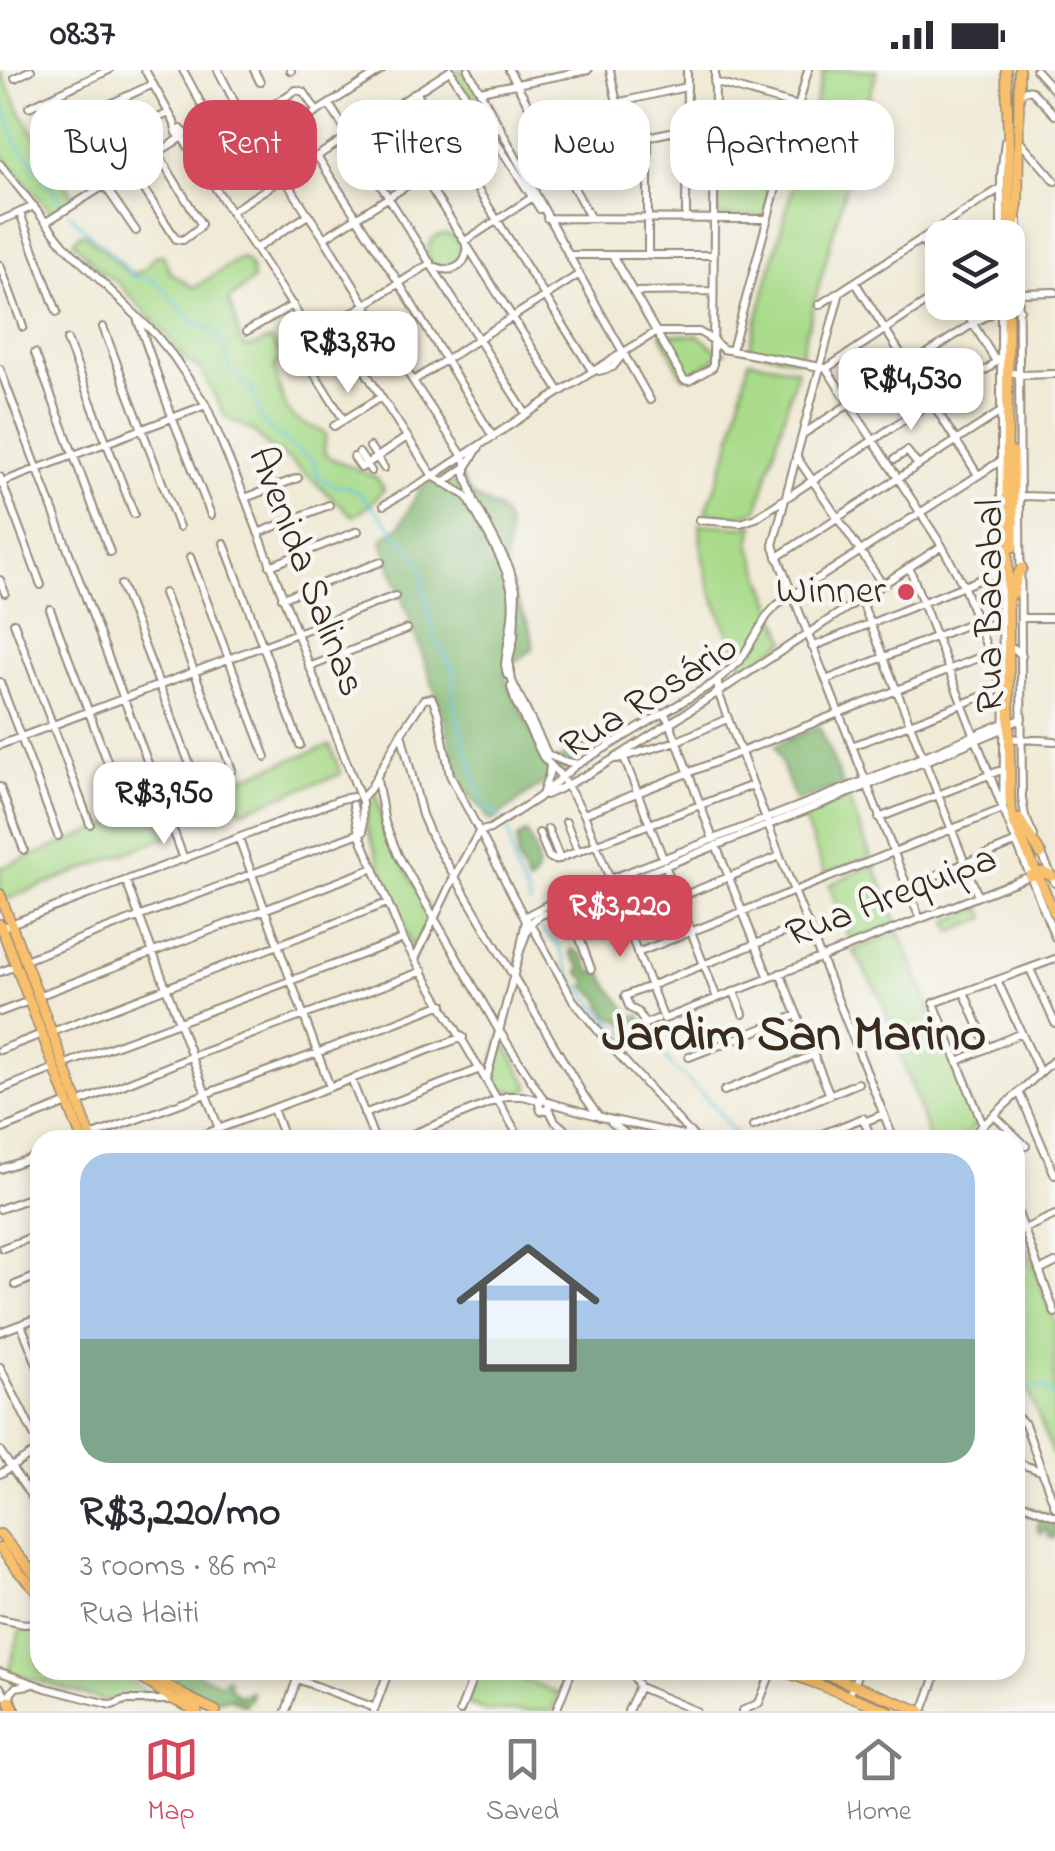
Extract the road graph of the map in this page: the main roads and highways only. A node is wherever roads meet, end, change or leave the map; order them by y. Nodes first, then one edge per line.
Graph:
1 (1006, 70) edge
2 (1018, 70) edge
3 (1014, 158) junction
4 (1012, 220) edge
5 (1015, 220) edge
6 (1010, 320) edge
7 (1013, 370) junction
8 (1002, 557) road end
9 (1022, 568) road end
10 (1005, 572) junction
11 (1014, 594) junction
12 (1008, 622) junction
13 (1002, 632) road end
14 (1012, 650) junction
15 (1011, 730) junction
16 (1019, 819) junction
17 (1042, 854) road end
18 (1046, 878) edge
19 (0, 894) edge
20 (1055, 900) edge
21 (1055, 914) edge
22 (3, 926) edge
23 (20, 966) junction
24 (22, 982) junction
25 (34, 985) junction
26 (34, 999) junction
27 (83, 1130) edge
28 (0, 1534) edge
29 (0, 1548) edge
30 (30, 1569) edge
31 (30, 1584) edge
32 (145, 1680) edge
33 (159, 1680) edge
34 (805, 1680) edge
35 (841, 1680) edge
36 (809, 1681) joint
37 (878, 1694) junction
38 (865, 1702) junction
39 (196, 1711) edge
40 (216, 1711) edge
41 (888, 1711) edge
42 (922, 1711) edge

1 - 3 main road
2 - 3 main road
3 - 4 main road
3 - 5 main road
6 - 7 main road
7 - 10 main road
7 - 11 main road
8 - 10 main road
9 - 11 main road
10 - 12 main road
11 - 14 main road
12 - 13 main road
12 - 14 main road
14 - 15 main road
15 - 16 main road
15 - 18 main road
16 - 17 main road
16 - 18 main road
18 - 20 main road
18 - 21 main road
19 - 22 main road
22 - 23 main road
23 - 24 main road
23 - 25 main road
24 - 25 main road
24 - 26 main road
25 - 26 main road
26 - 27 main road
28 - 30 main road
29 - 31 main road
32 - 39 main road
33 - 40 main road
34 - 36 main road
35 - 37 main road
36 - 38 main road
37 - 38 main road
37 - 42 main road
38 - 41 main road

